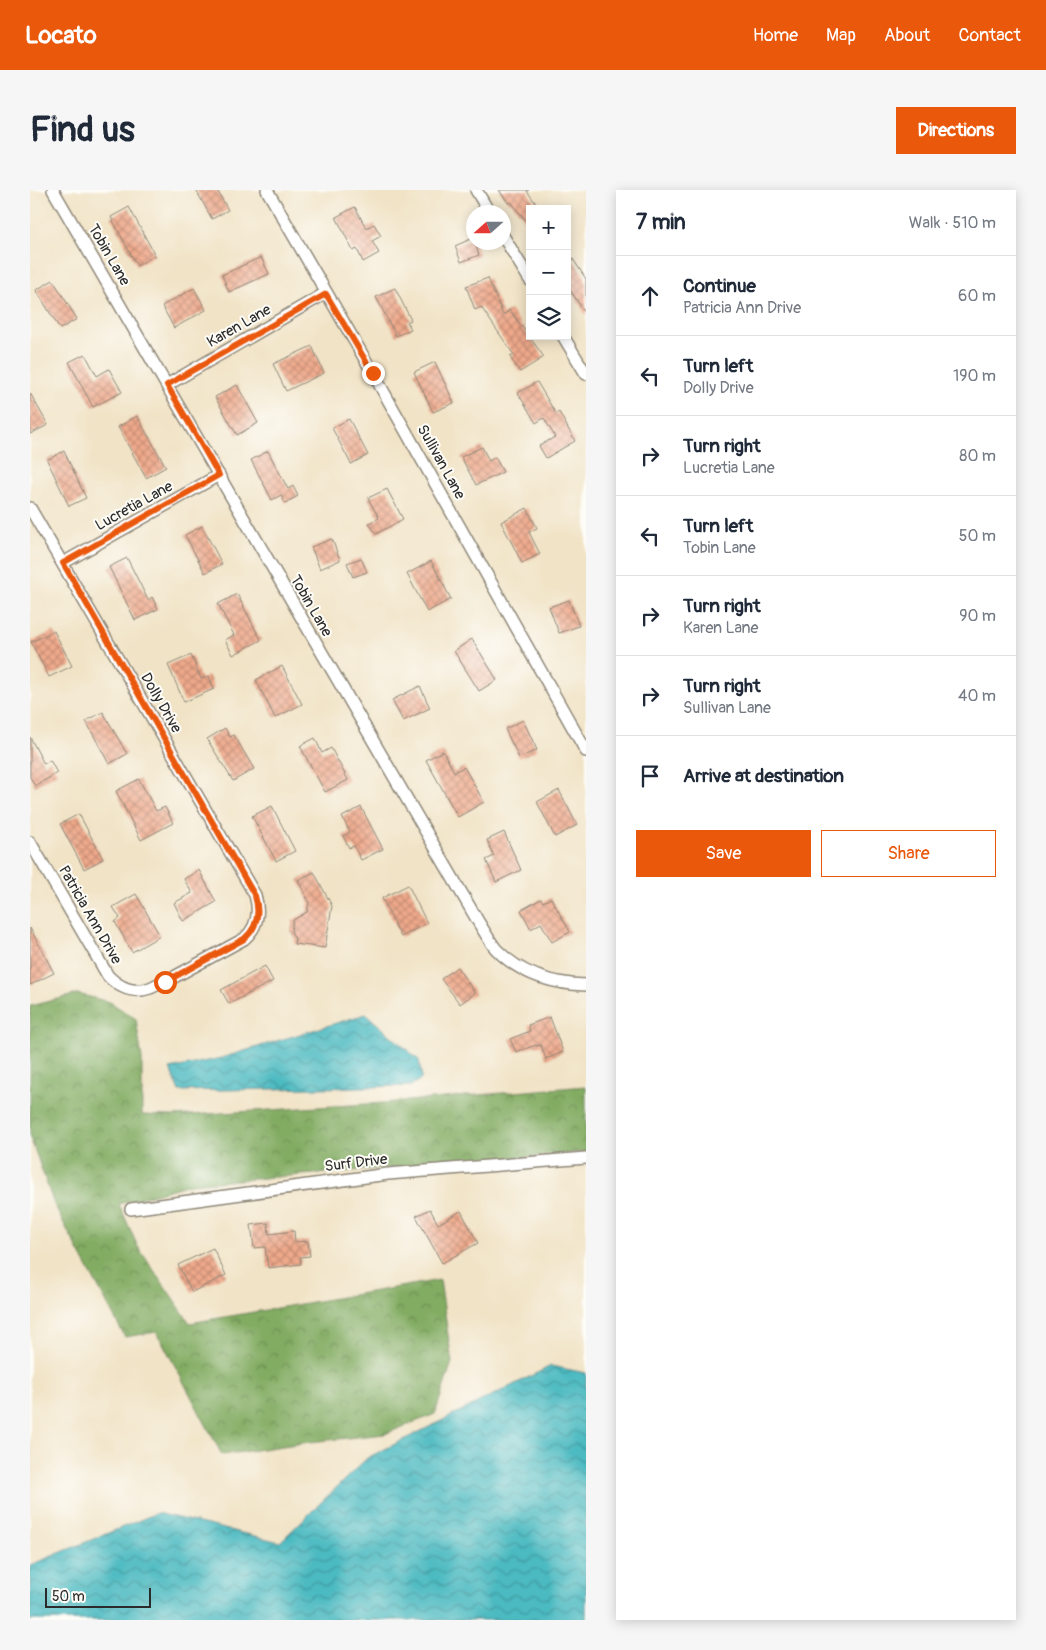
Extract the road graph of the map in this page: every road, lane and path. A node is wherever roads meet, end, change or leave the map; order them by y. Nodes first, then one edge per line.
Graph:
1 (53, 190) edge
2 (267, 190) edge
3 (476, 190) edge
4 (485, 205) edge
5 (511, 248) edge
6 (526, 273) edge
7 (326, 294) junction
8 (565, 340) edge
9 (586, 374) edge
10 (167, 385) junction
11 (219, 475) junction
12 (30, 508) edge
13 (63, 563) junction
14 (586, 751) edge
15 (30, 842) edge
16 (258, 916) joint
17 (586, 985) edge
18 (586, 1158) edge
19 (131, 1210) dead end

1 - 10 street, Tobin Lane
2 - 7 street, Sullivan Lane
3 - 4 street
5 - 6 street
7 - 10 street, Karen Lane
7 - 14 street, Sullivan Lane
8 - 9 street
10 - 11 street, Tobin Lane
11 - 13 street, Lucretia Lane
11 - 17 street, Tobin Lane
12 - 13 street, Dolly Drive
13 - 16 street, Dolly Drive
15 - 16 street, Patricia Ann Drive
18 - 19 street, Surf Drive

